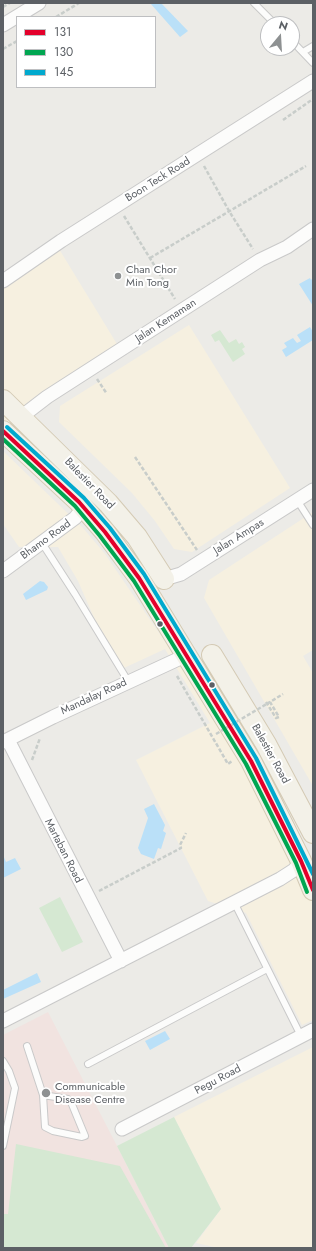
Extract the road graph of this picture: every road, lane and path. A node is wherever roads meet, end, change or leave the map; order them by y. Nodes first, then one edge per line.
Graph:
1 (10, 3) edge
2 (39, 3) edge
3 (79, 3) edge
4 (254, 3) edge
5 (3, 8) edge
6 (18, 16) edge
7 (58, 16) edge
8 (267, 16) edge
9 (16, 17) edge
10 (3, 25) edge
11 (16, 41) edge
12 (313, 46) edge
13 (3, 49) edge
14 (300, 49) edge
15 (303, 52) junction
16 (313, 63) edge
17 (313, 81) edge
18 (313, 99) edge
19 (282, 120) dead end
20 (198, 155) junction
21 (306, 166) dead end
22 (118, 206) junction
23 (229, 211) junction
24 (313, 229) edge
25 (150, 258) junction
26 (260, 260) junction
27 (3, 281) edge
28 (182, 311) junction
29 (97, 379) dead end
30 (107, 394) dead end
31 (3, 400) edge
32 (21, 418) junction
33 (4, 434) edge
34 (135, 457) dead end
35 (313, 490) edge
36 (297, 500) junction
37 (79, 502) junction
38 (313, 525) edge
39 (42, 543) junction
40 (198, 552) dead end
41 (3, 571) edge
42 (164, 579) joint
43 (187, 654) junction
44 (212, 655) dead end
45 (175, 672) dead end
46 (128, 681) junction
47 (283, 694) dead end
48 (268, 702) junction
49 (216, 734) dead end
50 (5, 741) edge
51 (232, 761) dead end
52 (186, 833) dead end
53 (313, 833) edge
54 (301, 861) junction
55 (313, 890) edge
56 (95, 893) dead end
57 (234, 902) junction
58 (121, 961) junction
59 (267, 969) junction
60 (3, 1021) edge
61 (307, 1033) edge
62 (27, 1046) dead end
63 (3, 1061) edge
64 (88, 1064) dead end
65 (43, 1095) junction
66 (122, 1129) dead end
67 (3, 1146) edge

1 - 5 path
2 - 6 street
3 - 7 path
4 - 8 lane
9 - 10 street
11 - 13 path
12 - 15 lane
14 - 15 lane
15 - 16 lane
17 - 20 street, Boon Teck Road
18 - 19 path
20 - 22 street, Boon Teck Road
20 - 23 path
21 - 23 path
22 - 25 path
22 - 27 street, Boon Teck Road
23 - 25 path
23 - 26 path
24 - 26 street, Jalan Kemaman
25 - 28 path
26 - 28 street, Jalan Kemaman
28 - 32 street, Jalan Kemaman
29 - 30 path
31 - 32 main road, Balestier Road
32 - 42 main road, Balestier Road
33 - 37 main road, Balestier Road
34 - 40 path
35 - 36 street, Jalan Ampas
36 - 38 lane
36 - 42 street, Jalan Ampas
37 - 39 street, Bhamo Road
37 - 43 main road, Balestier Road
39 - 41 street, Bhamo Road
39 - 46 lane
43 - 46 street, Mandalay Road
43 - 54 main road, Balestier Road
44 - 53 main road, Balestier Road
45 - 51 path
46 - 50 street, Mandalay Road
47 - 48 path
48 - 48 path
48 - 49 path, bridge
50 - 58 street, Martaban Road
52 - 56 path
54 - 55 main road, Balestier Road
54 - 57 street
57 - 58 street
57 - 59 lane
58 - 60 street
59 - 61 lane
59 - 64 lane
61 - 66 street, Pegu Road
62 - 65 lane
63 - 67 lane
65 - 65 lane

